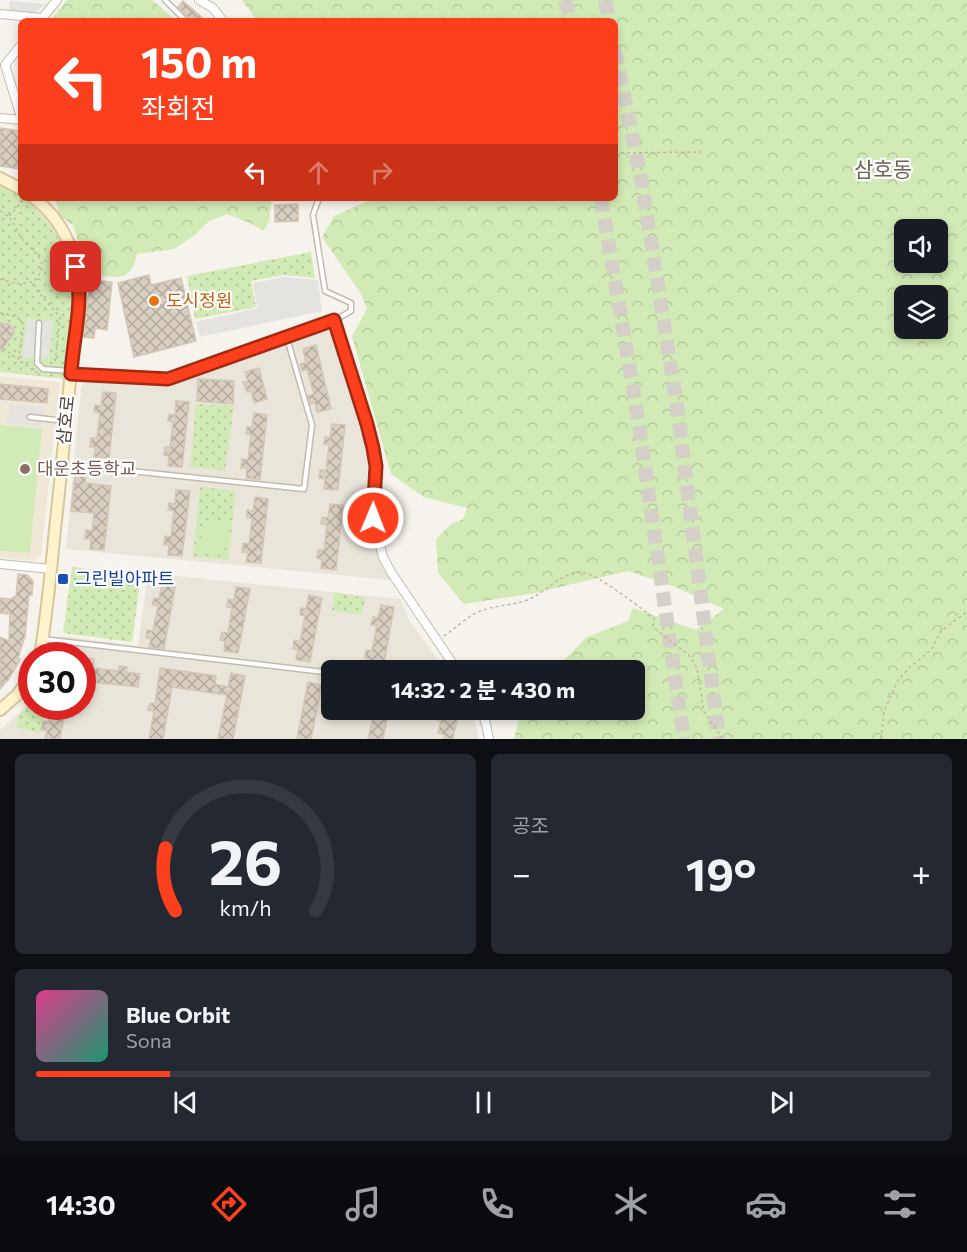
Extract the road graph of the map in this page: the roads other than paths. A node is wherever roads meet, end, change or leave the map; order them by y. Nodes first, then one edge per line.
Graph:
1 (57, 0) edge
2 (165, 0) edge
3 (199, 0) edge
4 (0, 14) edge
5 (27, 18) edge
6 (43, 18) edge
7 (183, 18) edge
8 (221, 18) edge
9 (18, 48) edge
10 (3, 65) edge
11 (18, 110) edge
12 (0, 118) edge
13 (18, 119) edge
14 (0, 178) edge
15 (18, 187) edge
16 (37, 201) edge
17 (318, 201) edge
18 (334, 320) junction
19 (39, 324) dead end
20 (287, 337) junction
21 (71, 373) junction
22 (30, 417) dead end
23 (66, 421) junction
24 (62, 464) junction
25 (0, 564) edge
26 (51, 569) junction
27 (43, 639) junction
28 (42, 642) edge
29 (450, 660) edge
30 (321, 672) edge
31 (18, 694) edge
32 (0, 710) edge
33 (485, 720) edge
34 (489, 739) edge

1 - 6 street
2 - 7 lane
3 - 8 street
4 - 5 street
9 - 10 street
10 - 11 street
12 - 13 street
14 - 15 street
16 - 21 street, 삼호로
17 - 18 lane
18 - 20 street
18 - 29 street
19 - 21 lane
20 - 21 street
20 - 24 lane
21 - 23 street, 삼호로
22 - 23 lane
23 - 24 street, 삼호로
24 - 26 street, 삼호로
25 - 26 street
26 - 27 street, 삼호로
27 - 28 street, 삼호로
27 - 30 lane
31 - 32 street
33 - 34 street

